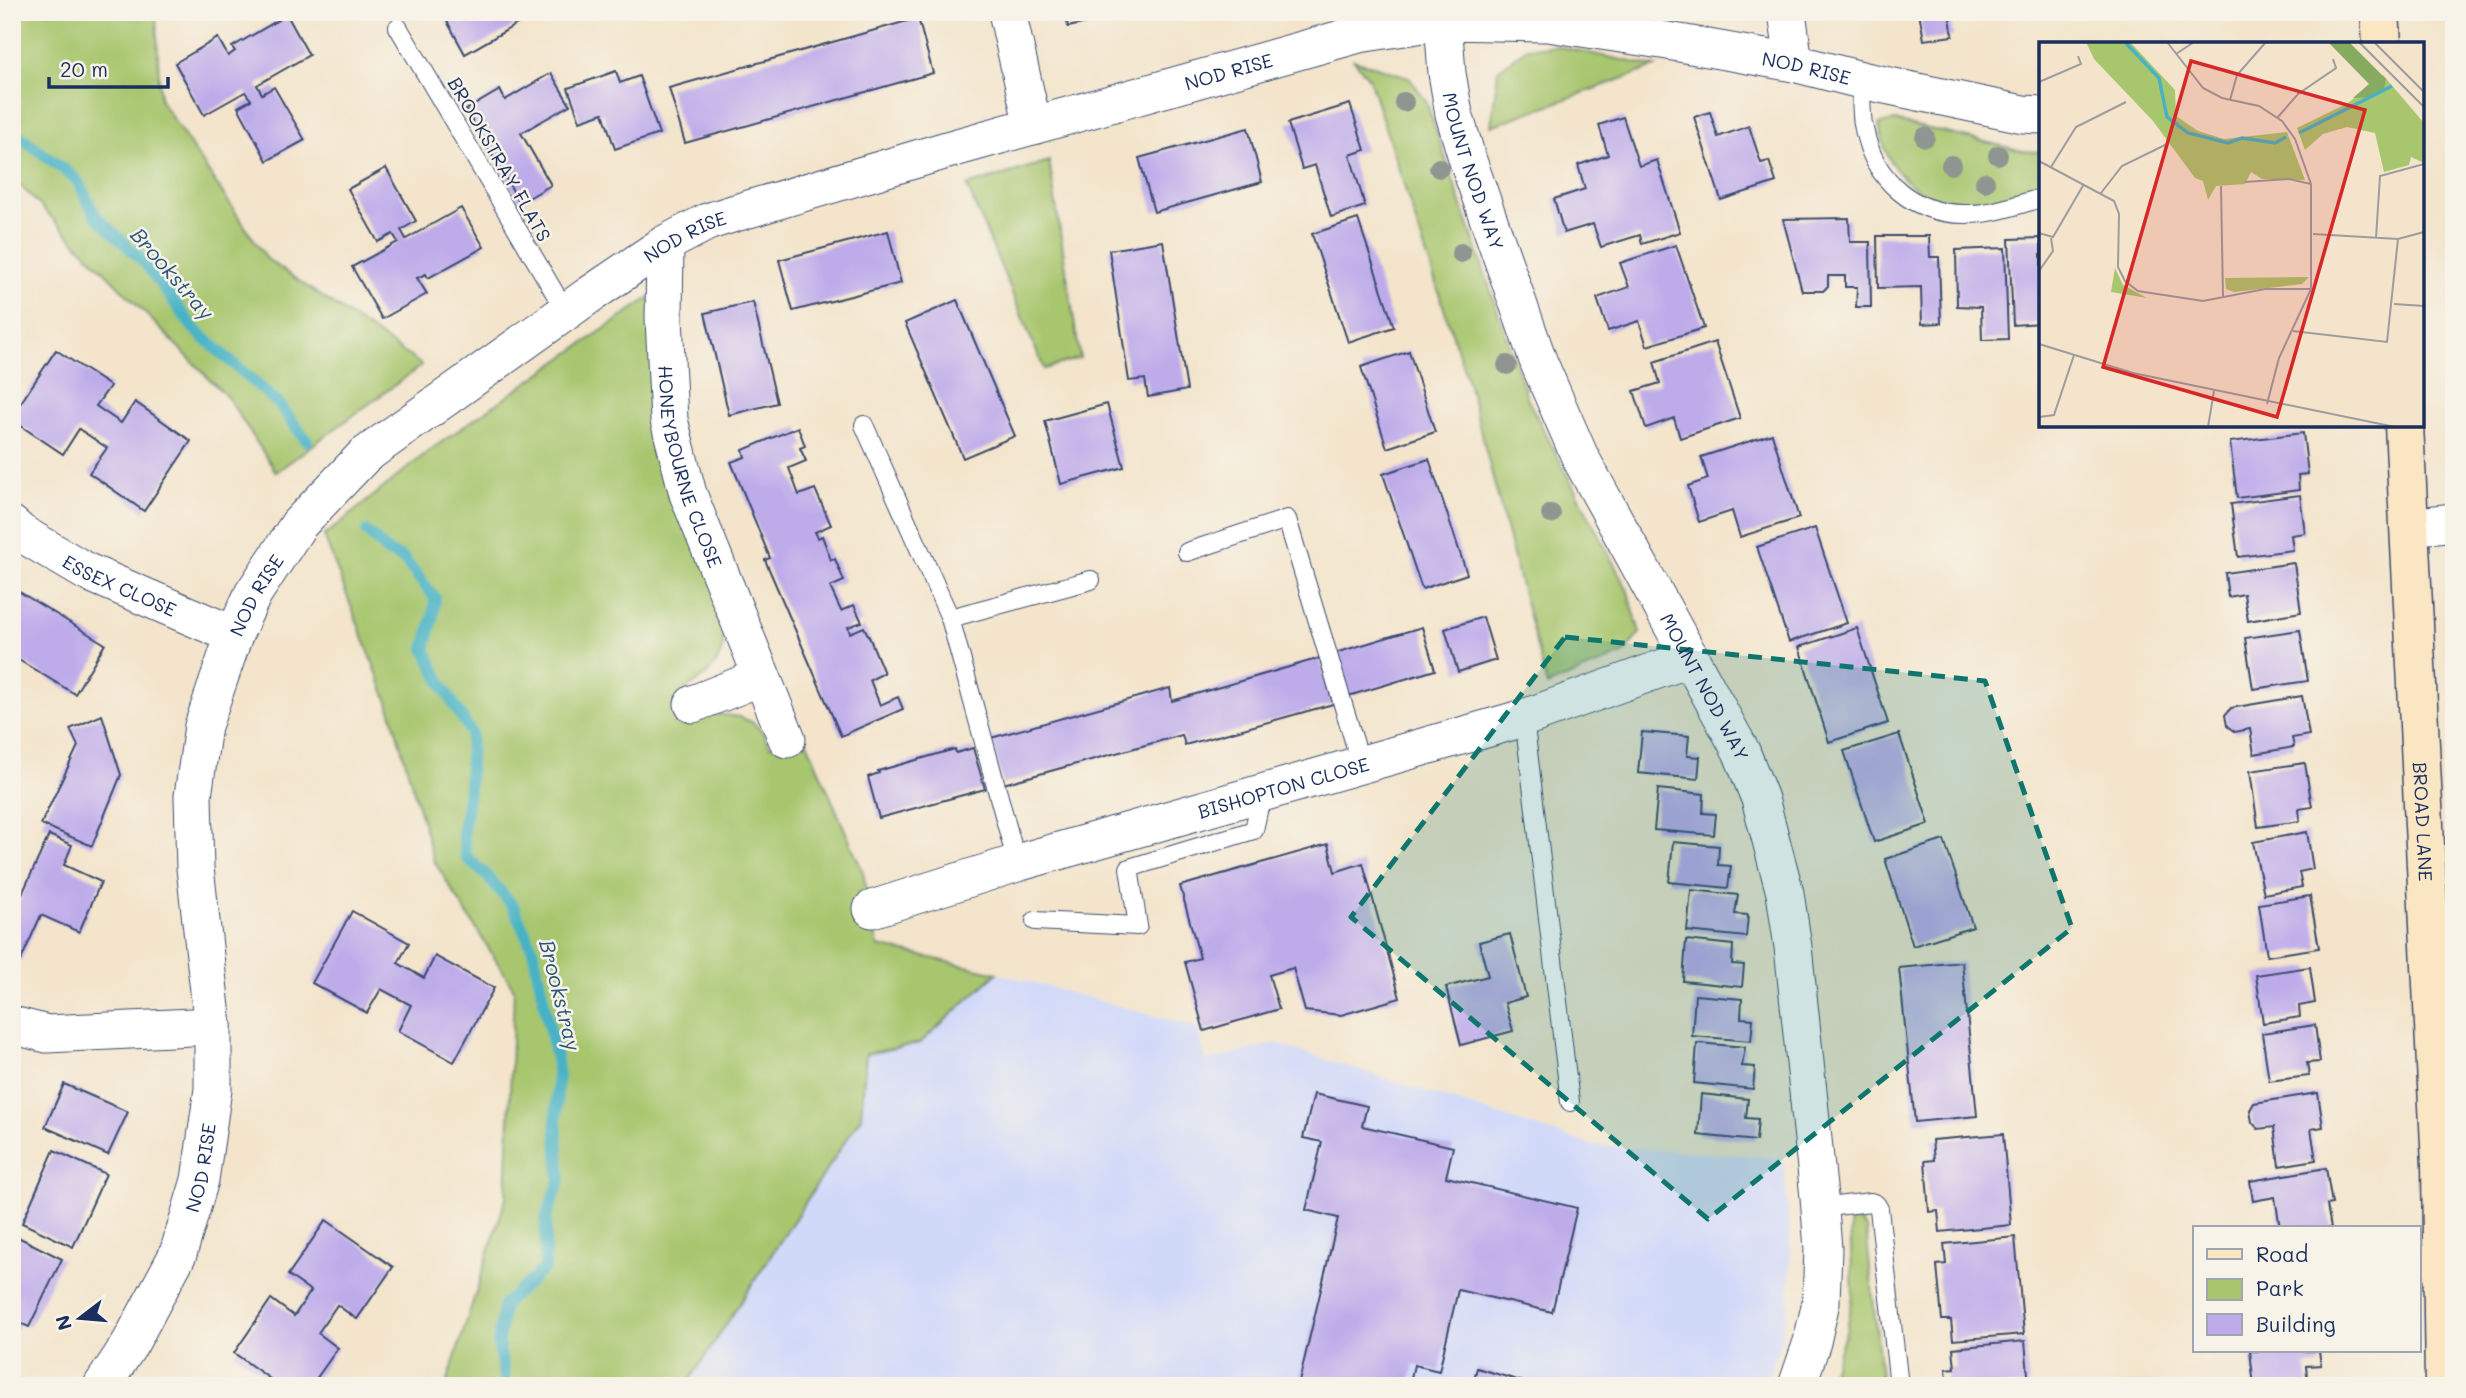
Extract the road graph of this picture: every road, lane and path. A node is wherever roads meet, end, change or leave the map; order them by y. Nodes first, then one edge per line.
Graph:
1 (1007, 12) edge
2 (1787, 12) edge
3 (2380, 12) edge
4 (1443, 21) junction
5 (398, 27) dead end
6 (2382, 42) edge
7 (1794, 63) junction
8 (1861, 80) junction
9 (2039, 115) edge
10 (1033, 126) junction
11 (2039, 198) edge
12 (665, 244) junction
13 (566, 312) junction
14 (864, 425) dead end
15 (2404, 427) edge
16 (2454, 522) edge
17 (12, 525) edge
18 (2409, 527) junction
19 (1187, 552) dead end
20 (1091, 580) dead end
21 (950, 618) junction
22 (234, 635) junction
23 (1692, 657) junction
24 (761, 677) junction
25 (693, 704) dead end
26 (1524, 718) junction
27 (787, 739) dead end
28 (1360, 764) junction
29 (1262, 793) junction
30 (1017, 863) junction
31 (872, 909) dead end
32 (1035, 921) dead end
33 (12, 1026) edge
34 (213, 1026) junction
35 (1570, 1102) dead end
36 (1819, 1208) junction
37 (102, 1386) edge
38 (1797, 1386) edge
39 (1899, 1386) edge
40 (2444, 1386) edge

1 - 10 street
2 - 7 street
3 - 6 street
4 - 7 street, NOD RISE
4 - 10 street, NOD RISE
4 - 23 street, MOUNT NOD WAY
5 - 13 lane, BROOKSTRAY FLATS
7 - 8 street, NOD RISE
8 - 9 street, NOD RISE
8 - 11 lane
10 - 12 street, NOD RISE
12 - 13 street, NOD RISE
12 - 24 street, HONEYBOURNE CLOSE
13 - 22 street, NOD RISE
14 - 21 lane
15 - 18 street, BROAD LANE
16 - 18 street
17 - 22 street, ESSEX CLOSE
18 - 40 street, BROAD LANE
19 - 28 lane
20 - 21 lane
21 - 30 lane
22 - 34 street, NOD RISE
23 - 26 street, BISHOPTON CLOSE
23 - 36 street, MOUNT NOD WAY
24 - 25 street
24 - 27 street, HONEYBOURNE CLOSE
26 - 28 street, BISHOPTON CLOSE
26 - 35 lane
28 - 29 street, BISHOPTON CLOSE
29 - 30 street, BISHOPTON CLOSE
29 - 32 lane
30 - 31 street, BISHOPTON CLOSE
33 - 34 street
34 - 37 street, NOD RISE
36 - 38 street, MOUNT NOD WAY
36 - 39 lane

